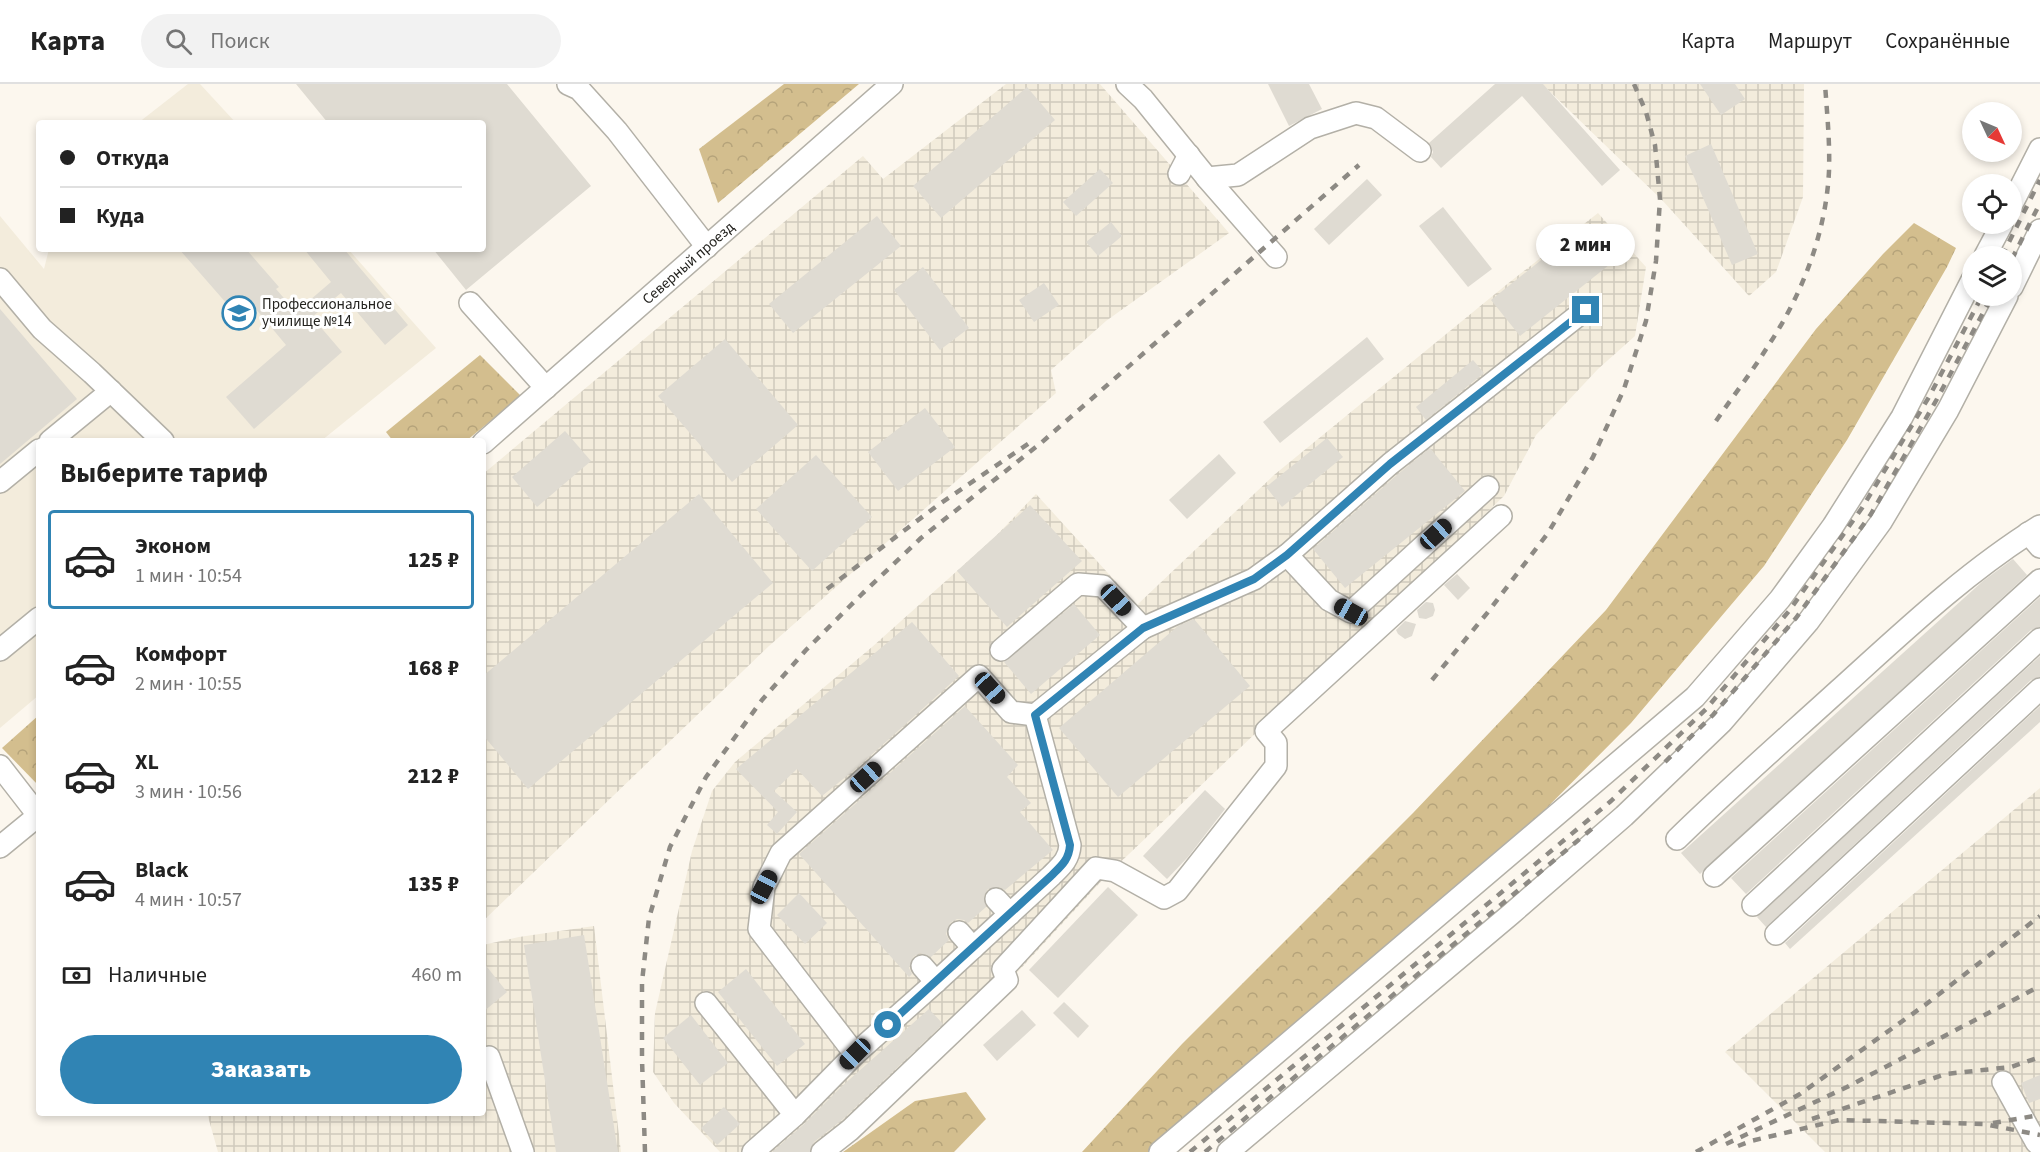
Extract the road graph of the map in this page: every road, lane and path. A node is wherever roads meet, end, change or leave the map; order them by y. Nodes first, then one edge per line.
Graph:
1 (568, 84) edge
2 (892, 84) edge
3 (1127, 84) edge
4 (2040, 149) edge
5 (1420, 151) dead end
6 (1207, 178) junction
7 (2022, 184) edge
8 (2040, 230) edge
9 (707, 247) junction
10 (1276, 257) dead end
11 (2022, 267) edge
12 (0, 279) edge
13 (1962, 300) edge
14 (470, 303) dead end
15 (2002, 306) edge
16 (1586, 310) dead end
17 (546, 388) junction
18 (111, 391) junction
19 (54, 438) edge
20 (160, 438) edge
21 (486, 440) edge
22 (36, 452) edge
23 (0, 482) edge
24 (1488, 487) dead end
25 (1501, 516) dead end
26 (2036, 536) edge
27 (1287, 555) junction
28 (2040, 580) edge
29 (36, 620) edge
30 (1143, 628) junction
31 (2040, 639) edge
32 (0, 650) edge
33 (1001, 650) dead end
34 (2040, 689) edge
35 (1035, 715) junction
36 (0, 766) edge
37 (36, 811) edge
38 (36, 817) edge
39 (1677, 839) dead end
40 (0, 847) edge
41 (1714, 876) dead end
42 (1753, 905) dead end
43 (959, 932) dead end
44 (1776, 934) dead end
45 (974, 948) junction
46 (922, 966) dead end
47 (936, 982) junction
48 (706, 1003) dead end
49 (855, 1054) junction
50 (489, 1057) dead end
51 (2003, 1082) dead end
52 (795, 1115) junction
53 (2040, 1146) edge
54 (523, 1152) edge
55 (753, 1152) edge
56 (822, 1152) edge
57 (1160, 1152) edge
58 (1228, 1152) edge

1 - 9 street
2 - 9 street, Северный проезд
3 - 6 street
4 - 7 street
5 - 6 street
6 - 10 street
8 - 11 street
9 - 17 street, Северный проезд
12 - 18 street
13 - 57 street
14 - 17 street
15 - 58 street
16 - 27 street
17 - 21 street, Северный проезд
18 - 19 street
18 - 20 street
22 - 23 street
24 - 27 street
25 - 56 street
26 - 39 street
27 - 30 street
28 - 41 street
29 - 32 street
30 - 33 street
30 - 35 street
31 - 42 street
34 - 44 street
35 - 45 street
35 - 49 street
36 - 37 street
38 - 40 street
43 - 45 street
45 - 47 street
46 - 47 street
47 - 49 street
48 - 52 street
49 - 52 street
50 - 54 street
51 - 53 street
52 - 55 street

